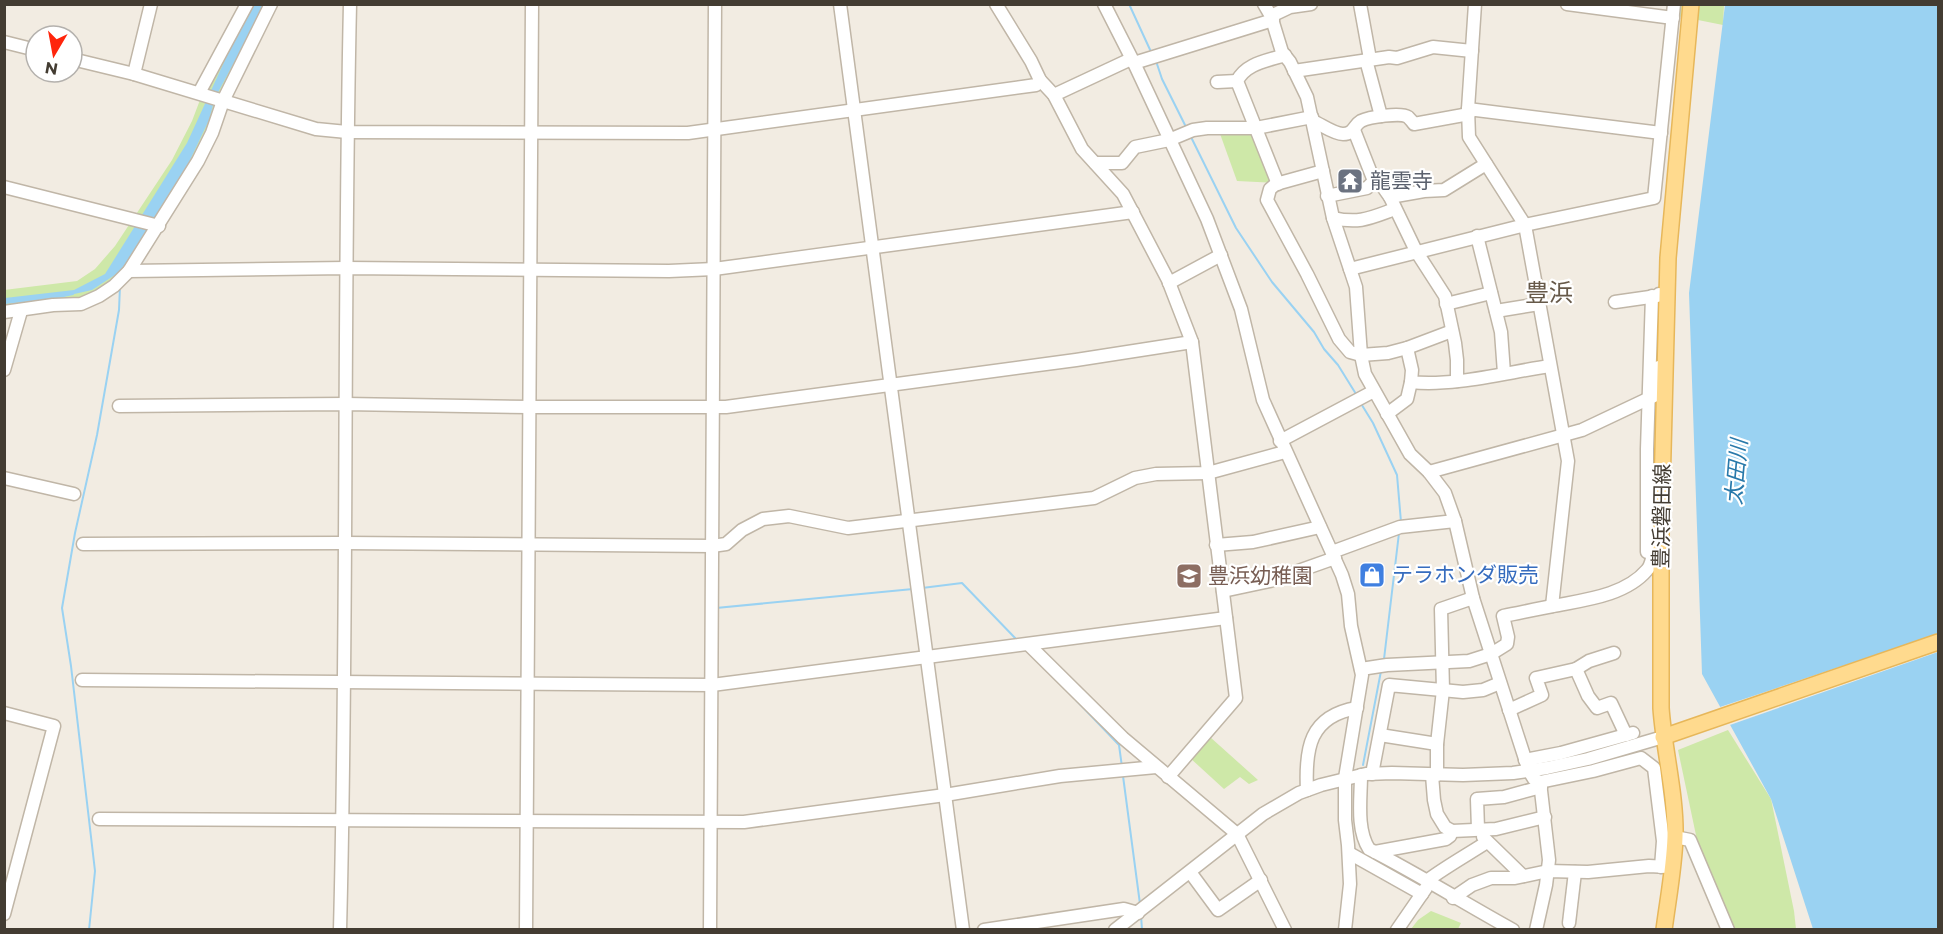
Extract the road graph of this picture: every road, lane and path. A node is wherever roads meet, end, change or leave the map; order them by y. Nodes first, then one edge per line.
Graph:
1 (151, 4) edge
2 (247, 4) edge
3 (271, 4) edge
4 (350, 4) edge
5 (532, 4) edge
6 (715, 4) edge
7 (840, 4) edge
8 (996, 4) edge
9 (1104, 4) edge
10 (1264, 4) edge
11 (1311, 4) edge
12 (1360, 4) edge
13 (1475, 4) edge
14 (1567, 4) edge
15 (1674, 4) edge
16 (1691, 4) edge
17 (1272, 18) junction
18 (1673, 18) junction
19 (4, 42) edge
20 (24, 47) edge
21 (1472, 51) junction
22 (1285, 55) junction
23 (1368, 60) junction
24 (1133, 61) junction
25 (84, 62) edge
26 (1294, 71) junction
27 (134, 74) junction
28 (1040, 80) junction
29 (1237, 81) junction
30 (1217, 82) dead end
31 (199, 93) junction
32 (1054, 95) junction
33 (223, 100) junction
34 (854, 111) junction
35 (1468, 111) junction
36 (1381, 116) junction
37 (1313, 119) junction
38 (1256, 128) junction
39 (713, 130) junction
40 (1354, 130) junction
41 (347, 132) junction
42 (531, 132) junction
43 (1661, 133) junction
44 (1169, 140) junction
45 (1095, 163) junction
46 (1486, 164) junction
47 (1323, 171) junction
48 (1374, 181) junction
49 (1278, 184) junction
50 (4, 187) edge
51 (1327, 196) junction
52 (1390, 197) junction
53 (1395, 209) junction
54 (1133, 212) junction
55 (1333, 219) junction
56 (1525, 225) junction
57 (159, 226) junction
58 (1477, 236) junction
59 (873, 248) junction
60 (1416, 251) junction
61 (1221, 255) junction
62 (1667, 264) junction
63 (346, 268) junction
64 (714, 269) junction
65 (1350, 269) junction
66 (530, 270) junction
67 (129, 271) junction
68 (1169, 283) junction
69 (1491, 293) junction
70 (1652, 296) junction
71 (1615, 302) dead end
72 (1446, 304) junction
73 (1539, 304) junction
74 (21, 310) junction
75 (1496, 311) junction
76 (4, 312) edge
77 (1452, 331) junction
78 (1666, 340) junction
79 (1192, 342) junction
80 (1407, 348) junction
81 (1361, 356) junction
82 (1550, 366) junction
83 (4, 370) edge
84 (1504, 373) junction
85 (1457, 381) junction
86 (1410, 382) junction
87 (890, 386) junction
88 (1374, 391) junction
89 (1650, 398) junction
90 (345, 404) junction
91 (119, 406) dead end
92 (529, 407) junction
93 (712, 407) junction
94 (1388, 414) junction
95 (1663, 432) junction
96 (1563, 436) junction
97 (1283, 447) junction
98 (1647, 449) junction
99 (1429, 472) junction
100 (1208, 473) junction
101 (4, 478) edge
102 (74, 494) dead end
103 (908, 521) junction
104 (1455, 521) junction
105 (1320, 526) junction
106 (1661, 528) junction
107 (344, 543) junction
108 (83, 544) dead end
109 (1216, 545) junction
110 (527, 546) junction
111 (712, 546) junction
112 (1333, 555) junction
113 (1646, 571) junction
114 (1223, 591) junction
115 (1473, 598) junction
116 (1552, 606) junction
117 (1226, 618) junction
118 (1938, 642) edge
119 (1029, 645) junction
120 (1614, 653) dead end
121 (1491, 654) junction
122 (926, 658) junction
123 (1442, 663) junction
124 (1361, 669) junction
125 (1576, 669) junction
126 (82, 680) dead end
127 (344, 681) junction
128 (527, 683) junction
129 (1500, 683) junction
130 (712, 685) junction
131 (1443, 690) junction
132 (1357, 708) junction
133 (1509, 710) junction
134 (4, 713) edge
135 (1380, 735) junction
136 (1663, 737) junction
137 (1437, 744) junction
138 (1527, 765) junction
139 (1156, 767) junction
140 (1366, 774) junction
141 (1434, 775) junction
142 (1168, 777) junction
143 (1345, 778) junction
144 (1540, 784) junction
145 (1306, 790) junction
146 (945, 795) junction
147 (1545, 817) junction
148 (99, 819) dead end
149 (343, 820) junction
150 (526, 821) junction
151 (711, 821) junction
152 (1477, 829) junction
153 (1452, 831) junction
154 (1237, 834) junction
155 (1675, 837) junction
156 (1487, 842) junction
157 (1375, 852) junction
158 (1349, 853) junction
159 (1667, 867) junction
160 (1548, 871) junction
161 (1190, 872) junction
162 (1575, 872) junction
163 (1522, 876) junction
164 (1260, 880) junction
165 (1429, 881) junction
166 (1422, 894) junction
167 (1453, 898) junction
168 (1138, 913) junction
169 (4, 914) edge
170 (1569, 923) dead end
171 (340, 930) edge
172 (526, 930) edge
173 (710, 930) edge
174 (963, 930) edge
175 (984, 930) edge
176 (1115, 930) edge
177 (1285, 930) edge
178 (1345, 930) edge
179 (1397, 930) edge
180 (1513, 930) edge
181 (1536, 930) edge
182 (1664, 930) edge
183 (1728, 930) edge

1 - 27 street
2 - 31 street
3 - 33 street
4 - 41 street
5 - 42 street
6 - 39 street
7 - 34 street
8 - 28 street
9 - 24 street
10 - 17 street
11 - 17 street
12 - 23 street
13 - 21 street
14 - 18 street
15 - 18 street
16 - 62 main road, 豊浜磐田線
17 - 22 street
17 - 24 street
18 - 43 street
19 - 20 street
21 - 23 street
21 - 35 street
22 - 26 street
22 - 29 street
23 - 26 street
23 - 36 street
24 - 32 street
24 - 44 street
25 - 27 street
26 - 37 street
27 - 31 street
28 - 32 street
28 - 34 street
29 - 30 street
29 - 38 street
31 - 33 street
32 - 45 street
33 - 41 street
33 - 57 street
34 - 39 street
34 - 59 street
35 - 36 street
35 - 43 street
35 - 46 street
36 - 40 street
37 - 38 street
37 - 40 street
37 - 47 street
38 - 44 street
38 - 49 street
39 - 42 street
39 - 64 street
40 - 48 street
41 - 42 street
41 - 63 street
42 - 66 street
43 - 56 street
44 - 45 street
44 - 61 street
45 - 54 street
46 - 52 street
46 - 56 street
47 - 49 street
47 - 51 street
48 - 51 street
48 - 52 street
49 - 81 street
50 - 57 street
51 - 55 street
52 - 53 street
53 - 55 street
53 - 60 street
54 - 59 street
54 - 68 street
55 - 65 street
56 - 58 street
56 - 73 street
57 - 67 street
58 - 60 street
58 - 69 street
59 - 64 street
59 - 87 street
60 - 65 street
60 - 72 street
61 - 68 street
61 - 97 street
62 - 70 street
62 - 78 main road, 豊浜磐田線
63 - 66 street
63 - 67 street
63 - 90 street
64 - 66 street
64 - 93 street
65 - 81 street
66 - 92 street
67 - 74 street
68 - 79 street
69 - 72 street
69 - 75 street
70 - 71 street
70 - 89 street
72 - 77 street
73 - 75 street
73 - 82 street
74 - 76 street
74 - 83 street
75 - 84 street
77 - 80 street
77 - 85 street
78 - 89 street
78 - 95 main road, 豊浜磐田線
79 - 87 street
79 - 100 street
80 - 81 street
80 - 86 street
81 - 88 street
82 - 84 street
82 - 96 street
84 - 85 street
85 - 86 street
86 - 94 street
87 - 93 street
87 - 103 street
88 - 94 street
88 - 97 street
89 - 96 street
89 - 98 street
90 - 91 street
90 - 92 street
90 - 107 street
92 - 93 street
92 - 110 street
93 - 111 street
94 - 99 street
95 - 98 street
95 - 106 main road, 豊浜磐田線
96 - 99 street
96 - 116 street
97 - 100 street
97 - 105 street
98 - 113 street
99 - 104 street
100 - 103 street
100 - 109 street
101 - 102 street
103 - 111 street
103 - 122 street
104 - 112 street
104 - 115 street
105 - 109 street
105 - 112 street
106 - 113 street
106 - 136 main road, 豊浜磐田線
107 - 108 street
107 - 110 street
107 - 127 street
109 - 114 street
110 - 111 street
110 - 128 street
111 - 130 street
112 - 114 street
112 - 124 street
113 - 116 street
114 - 117 street
115 - 121 street
115 - 123 street
116 - 121 street
117 - 119 street
117 - 142 street
118 - 136 main road
119 - 122 street
119 - 139 street
120 - 125 street
121 - 123 street
121 - 129 street
122 - 130 street
122 - 146 street
123 - 124 street
123 - 131 street
124 - 132 street
125 - 133 street
125 - 138 street
126 - 127 street
127 - 128 street
127 - 149 street
128 - 130 street
128 - 150 street
129 - 131 street
129 - 133 street
130 - 151 street
131 - 135 street
131 - 137 street
132 - 143 street
132 - 145 street
133 - 138 street
134 - 169 street
135 - 137 street
135 - 140 street
136 - 138 street
136 - 155 main road, 豊浜磐田線
137 - 141 street
138 - 141 street
138 - 144 street
139 - 142 street
139 - 146 street
140 - 141 street
140 - 143 street
140 - 157 street
141 - 153 street
142 - 154 street
143 - 145 street
143 - 158 street
144 - 147 street
144 - 152 street
144 - 159 street
145 - 154 street
146 - 151 street
146 - 174 street
147 - 152 street
147 - 160 street
148 - 149 street
149 - 150 street
149 - 171 street
150 - 151 street
150 - 172 street
151 - 173 street
152 - 153 street
152 - 156 street
153 - 157 street
154 - 161 street
154 - 164 street
155 - 159 main road, 豊浜磐田線
155 - 183 street
156 - 163 street
156 - 165 street
157 - 165 street
158 - 166 street
158 - 178 street
159 - 162 street
159 - 182 main road, 豊浜磐田線
160 - 162 street
160 - 163 street
160 - 181 street
161 - 164 street
161 - 168 street
162 - 170 street
163 - 167 street
164 - 177 street
165 - 166 street
165 - 167 street
166 - 179 street
167 - 180 street
168 - 175 street
168 - 176 street

